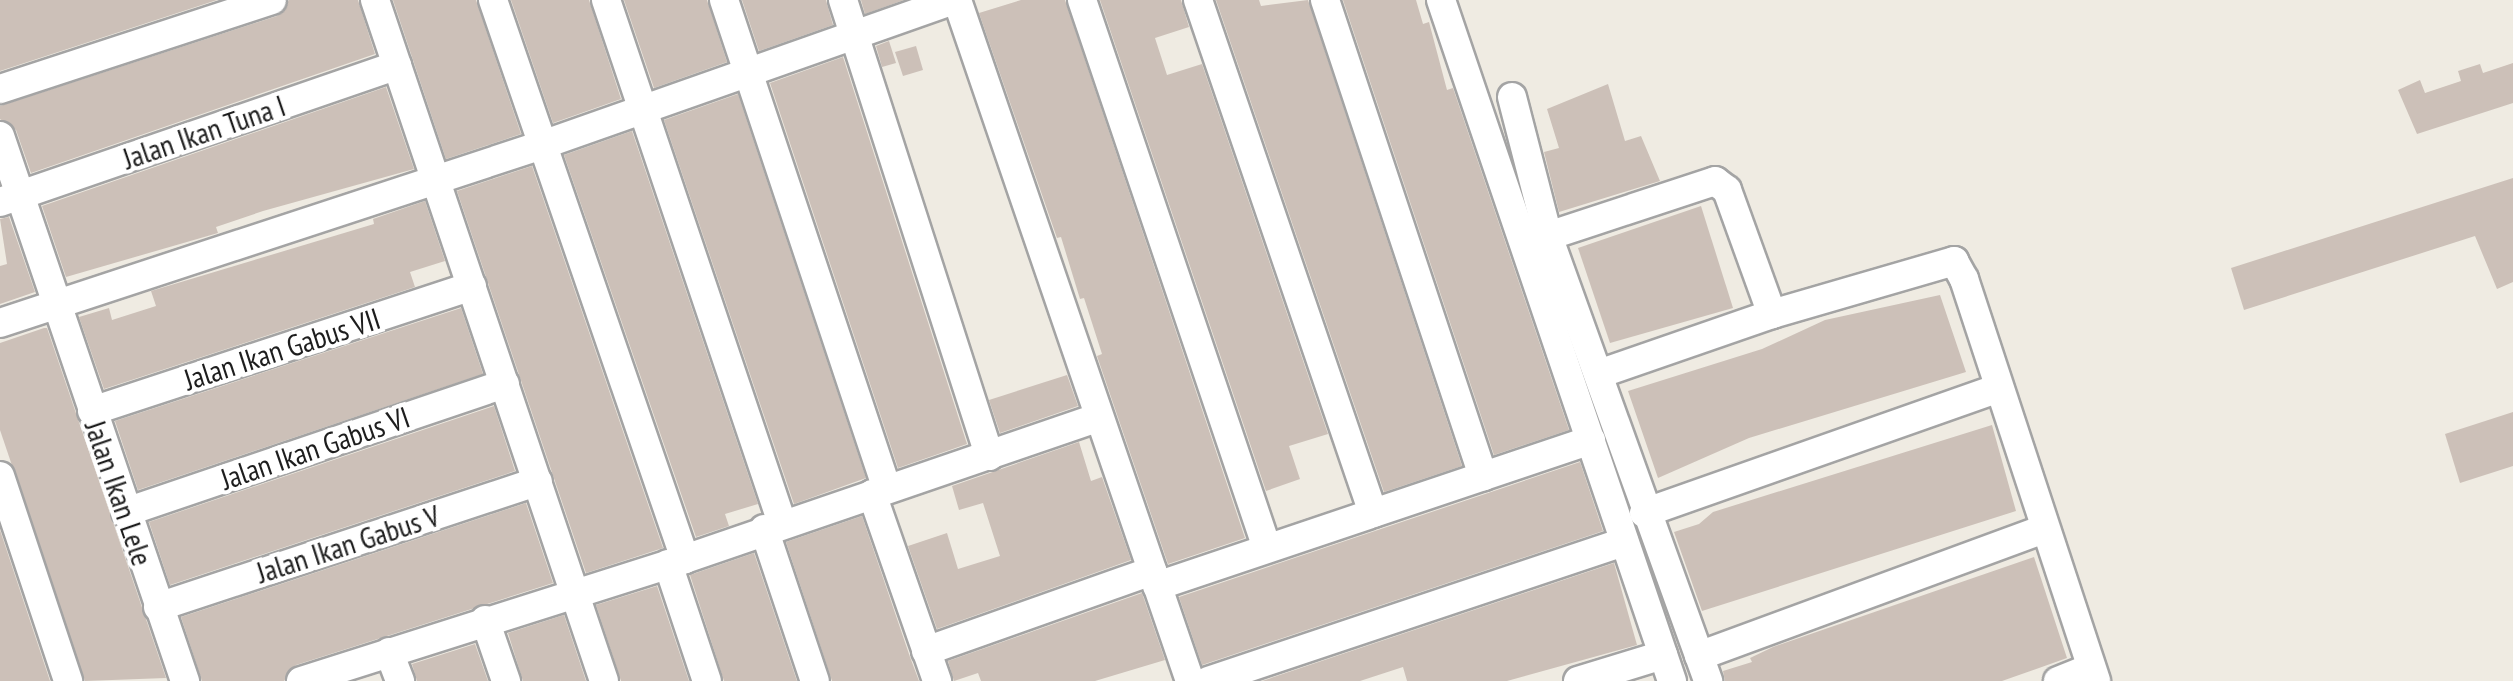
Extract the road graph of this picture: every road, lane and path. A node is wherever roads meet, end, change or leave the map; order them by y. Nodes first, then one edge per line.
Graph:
1 (272, 0) edge
2 (375, 0) edge
3 (493, 0) edge
4 (606, 0) edge
5 (724, 0) edge
6 (843, 0) edge
7 (956, 0) edge
8 (1082, 0) edge
9 (1198, 0) edge
10 (1325, 0) edge
11 (1441, 0) edge
12 (856, 37) junction
13 (397, 65) junction
14 (749, 72) junction
15 (0, 89) edge
16 (1512, 97) dead end
17 (646, 107) junction
18 (0, 136) edge
19 (545, 144) junction
20 (436, 177) junction
21 (10, 199) edge
22 (1548, 236) junction
23 (472, 286) junction
24 (57, 304) junction
25 (1772, 314) junction
26 (0, 323) edge
27 (1599, 374) junction
28 (505, 384) junction
29 (1997, 389) junction
30 (92, 411) junction
31 (1097, 418) junction
32 (1591, 440) junction
33 (989, 456) junction
34 (0, 476) edge
35 (1483, 476) junction
36 (538, 481) junction
37 (880, 491) junction
38 (126, 512) junction
39 (1373, 513) junction
40 (1644, 513) junction
41 (773, 526) junction
42 (2044, 529) junction
43 (1624, 542) junction
44 (1267, 548) junction
45 (676, 562) junction
46 (1155, 578) junction
47 (573, 591) junction
48 (158, 607) junction
49 (485, 620) junction
50 (926, 651) junction
51 (389, 652) junction
52 (1667, 668) edge
53 (1704, 668) edge
54 (2093, 674) edge
55 (1189, 679) edge
56 (2061, 680) edge
57 (68, 681) edge
58 (185, 681) edge
59 (303, 681) edge
60 (400, 681) edge
61 (506, 681) edge
62 (604, 681) edge
63 (707, 681) edge
64 (815, 681) edge
65 (937, 681) edge
66 (1578, 681) edge

1 - 15 street
2 - 13 street
3 - 19 street
4 - 17 street
5 - 14 street
6 - 12 street
7 - 12 street
7 - 31 street
8 - 44 street
9 - 39 street
10 - 35 street
11 - 32 street
12 - 14 street
12 - 33 street
13 - 20 street
13 - 21 street, Jalan Ikan Tuna I
14 - 17 street
14 - 37 street
16 - 22 street
17 - 19 street
17 - 41 street
18 - 21 street, Jalan Ikan Lele
19 - 20 street
19 - 45 street
20 - 23 street
20 - 24 street
21 - 24 street, Jalan Ikan Lele
22 - 25 street
22 - 27 street
23 - 28 street
23 - 30 street, Jalan Ikan Gabus VII
24 - 26 street
24 - 30 street, Jalan Ikan Lele
25 - 27 street
25 - 29 street
27 - 40 street
28 - 36 street
28 - 38 street, Jalan Ikan Gabus VI
29 - 40 street
29 - 42 street
30 - 38 street, Jalan Ikan Lele
31 - 33 street
31 - 46 street
32 - 35 street
32 - 43 street
33 - 37 street
34 - 57 street
35 - 39 street
36 - 47 street
36 - 48 street, Jalan Ikan Gabus V
37 - 41 street
37 - 50 street
38 - 48 street, Jalan Ikan Lele
39 - 44 street
40 - 53 street
41 - 45 street
41 - 64 street
42 - 53 street
42 - 54 street
43 - 52 street
43 - 55 street
44 - 46 street
45 - 47 street
45 - 63 street
46 - 50 street
46 - 55 street
47 - 49 street
47 - 62 street
48 - 58 street, Jalan Ikan Lele
49 - 51 street
49 - 61 street
50 - 65 street
51 - 59 street
51 - 60 street
52 - 66 street
54 - 56 street

